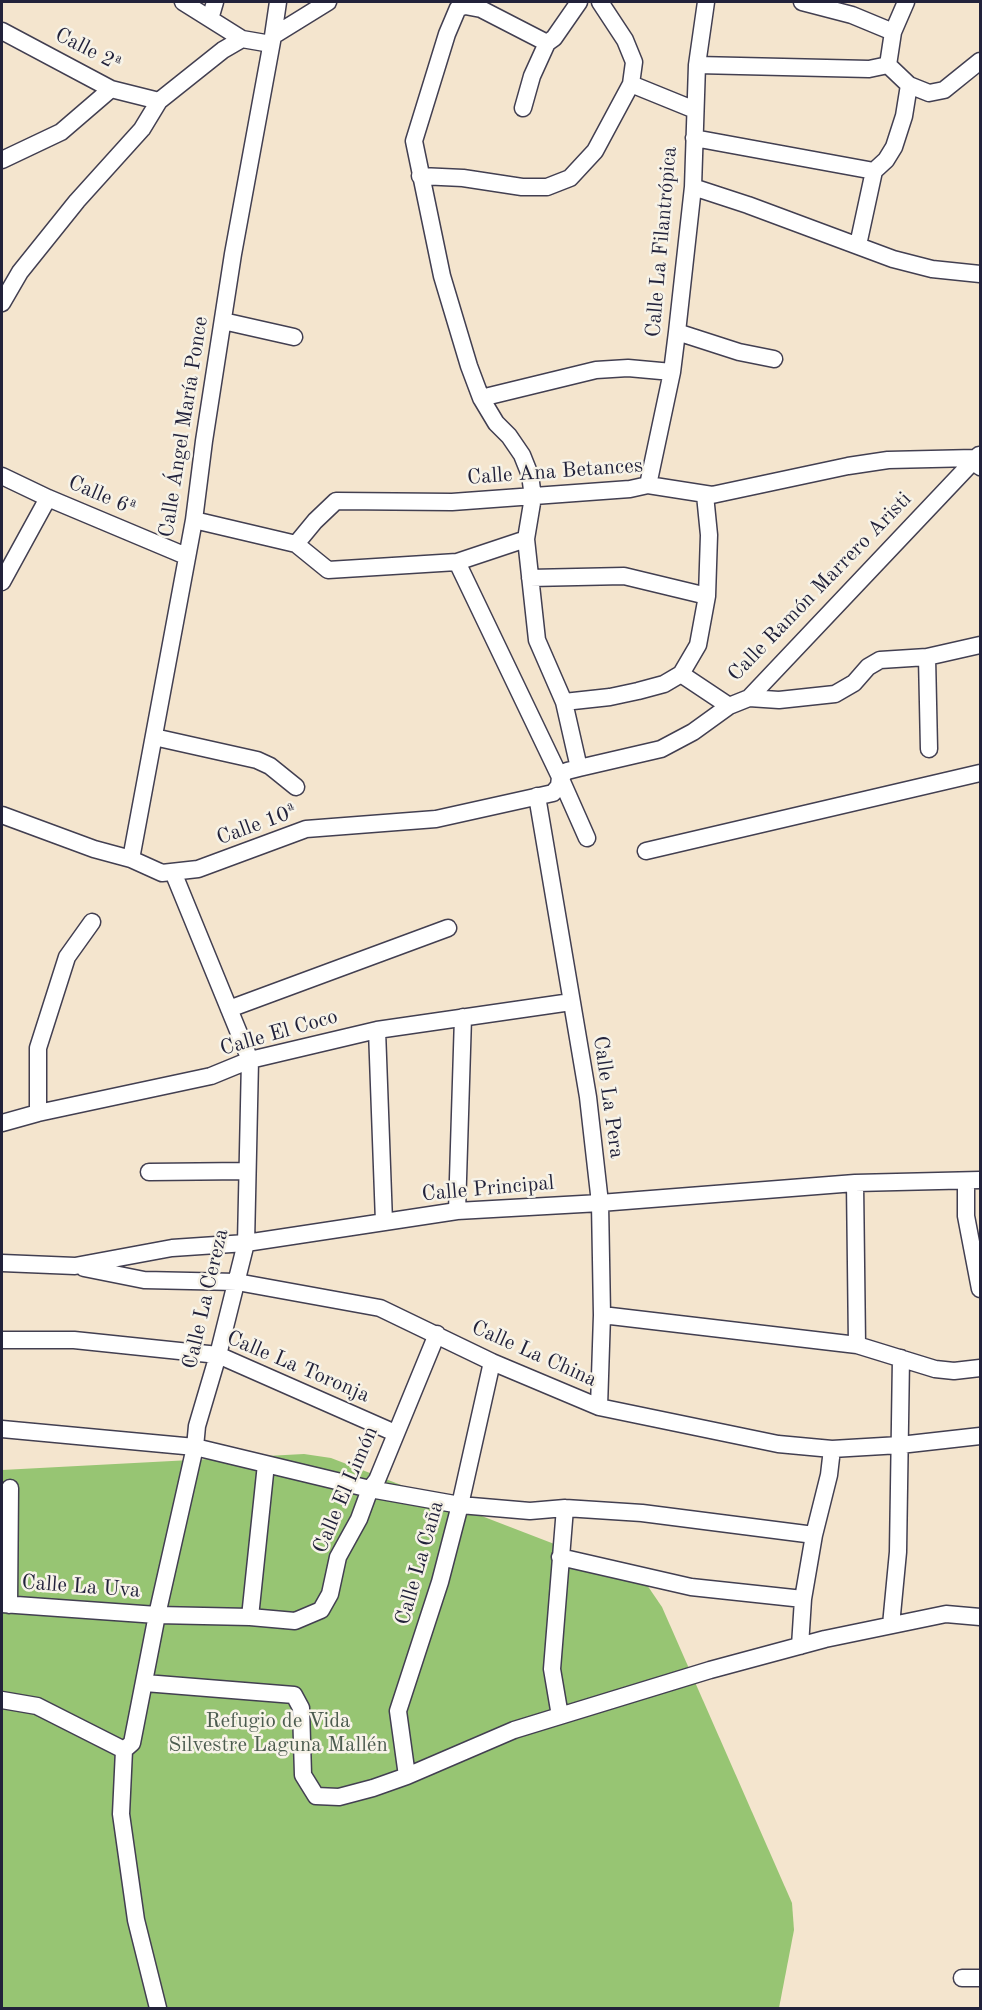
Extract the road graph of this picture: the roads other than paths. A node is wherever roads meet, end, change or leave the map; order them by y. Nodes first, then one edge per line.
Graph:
1 (183, 2) edge
2 (215, 2) edge
3 (278, 2) edge
4 (328, 2) edge
5 (579, 2) edge
6 (600, 2) edge
7 (706, 2) edge
8 (802, 2) edge
9 (906, 2) edge
10 (210, 20) junction
11 (2, 30) edge
12 (893, 32) junction
13 (242, 39) junction
14 (272, 40) junction
15 (547, 43) junction
16 (981, 61) edge
17 (697, 64) junction
18 (888, 64) junction
19 (631, 84) junction
20 (909, 85) junction
21 (111, 89) junction
22 (159, 100) junction
23 (523, 108) dead end
24 (695, 110) junction
25 (694, 138) junction
26 (2, 160) edge
27 (874, 171) junction
28 (420, 176) junction
29 (693, 187) junction
30 (858, 245) junction
31 (981, 274) edge
32 (2, 303) edge
33 (223, 321) junction
34 (677, 332) junction
35 (294, 337) dead end
36 (774, 359) dead end
37 (672, 372) junction
38 (481, 398) junction
39 (979, 460) edge
40 (2, 476) edge
41 (648, 485) junction
42 (705, 495) junction
43 (533, 497) junction
44 (48, 498) junction
45 (194, 520) junction
46 (526, 539) junction
47 (296, 544) junction
48 (186, 556) junction
49 (457, 562) junction
50 (530, 578) junction
51 (2, 582) edge
52 (707, 596) junction
53 (981, 645) edge
54 (927, 657) junction
55 (681, 674) junction
56 (749, 698) junction
57 (564, 702) junction
58 (729, 706) junction
59 (154, 738) junction
60 (929, 749) dead end
61 (579, 768) junction
62 (981, 773) edge
63 (560, 777) junction
64 (296, 787) dead end
65 (537, 796) junction
66 (2, 815) edge
67 (587, 838) dead end
68 (646, 851) dead end
69 (131, 860) junction
70 (173, 872) junction
71 (92, 922) dead end
72 (448, 928) dead end
73 (571, 1002) junction
74 (229, 1009) junction
75 (463, 1017) junction
76 (377, 1030) junction
77 (250, 1060) junction
78 (38, 1113) junction
79 (2, 1123) edge
80 (247, 1171) junction
81 (149, 1172) dead end
82 (973, 1180) edge
83 (855, 1183) junction
84 (600, 1203) junction
85 (457, 1211) junction
86 (384, 1222) junction
87 (246, 1243) junction
88 (3, 1258) edge
89 (75, 1266) junction
90 (237, 1282) junction
91 (981, 1289) edge
92 (602, 1315) junction
93 (437, 1334) junction
94 (2, 1340) edge
95 (857, 1345) junction
96 (218, 1355) junction
97 (901, 1358) junction
98 (492, 1362) junction
99 (981, 1368) edge
100 (598, 1407) junction
101 (2, 1429) edge
102 (395, 1433) junction
103 (981, 1436) edge
104 (900, 1445) junction
105 (195, 1447) junction
106 (832, 1449) junction
107 (266, 1464) junction
108 (10, 1488) dead end
109 (370, 1489) junction
110 (460, 1505) junction
111 (565, 1508) junction
112 (814, 1535) junction
113 (560, 1557) junction
114 (803, 1599) junction
115 (5, 1604) edge
116 (157, 1615) junction
117 (250, 1617) junction
118 (981, 1617) edge
119 (891, 1625) junction
120 (800, 1646) junction
121 (145, 1683) junction
122 (2, 1700) edge
123 (560, 1716) junction
124 (128, 1747) junction
125 (407, 1776) junction
126 (963, 1978) dead end
127 (981, 1978) edge
128 (158, 2008) edge

1 - 10 street
2 - 10 street
3 - 14 street, Calle Ángel María Ponce
4 - 14 street
5 - 15 street
6 - 19 street
7 - 17 street, Calle La Filantrópica
8 - 12 street
9 - 12 street
10 - 13 street
11 - 21 street, Calle 2ª
12 - 18 street
13 - 14 street
13 - 22 street
14 - 33 street, Calle Ángel María Ponce
15 - 23 street
15 - 28 street
16 - 20 street
17 - 18 street
17 - 24 street, Calle La Filantrópica
18 - 20 street
19 - 24 street
19 - 28 street
20 - 27 street
21 - 22 street, Calle 2ª
21 - 26 street
22 - 32 street
24 - 25 street, Calle La Filantrópica
25 - 27 street
25 - 29 street, Calle La Filantrópica
27 - 30 street
28 - 38 street
29 - 30 street
29 - 34 street, Calle La Filantrópica
30 - 31 street
33 - 35 street
33 - 45 street, Calle Ángel María Ponce
34 - 36 street
34 - 37 street, Calle La Filantrópica
37 - 38 street
37 - 41 street, Calle La Filantrópica
38 - 43 street
39 - 42 street, Calle Ana Betances
39 - 56 street, Calle Ramón Marrero Aristi
40 - 44 street, Calle 6ª
41 - 42 street, Calle Ana Betances
41 - 43 street, Calle Ana Betances
42 - 52 street
43 - 46 street
43 - 47 street, Calle Ana Betances
44 - 48 street, Calle 6ª
44 - 51 street
45 - 47 street
45 - 48 street, Calle Ángel María Ponce
46 - 49 street
46 - 50 street
47 - 49 street
48 - 59 street, Calle Ángel María Ponce
49 - 63 street
50 - 52 street
50 - 57 street
52 - 55 street
53 - 54 street
54 - 56 street
54 - 60 street
55 - 57 street
55 - 58 street
56 - 58 street, Calle Ramón Marrero Aristi
57 - 61 street
58 - 61 street, Calle Ramón Marrero Aristi
59 - 64 street
59 - 69 street, Calle Ángel María Ponce
61 - 63 street, Calle Ramón Marrero Aristi
62 - 68 street
63 - 65 street, Calle 10ª
63 - 67 street
65 - 70 street, Calle 10ª
65 - 73 street, Calle La Pera
66 - 69 street, Calle 10ª
69 - 70 street, Calle 10ª
70 - 74 street, Calle La Cereza
71 - 78 street
72 - 74 street
73 - 75 street, Calle El Coco
73 - 84 street, Calle La Pera
74 - 77 street, Calle La Cereza
75 - 76 street, Calle El Coco
75 - 85 street
76 - 77 street, Calle El Coco
76 - 86 street
77 - 78 street, Calle El Coco
77 - 80 street, Calle La Cereza
78 - 79 street, Calle El Coco
80 - 81 street
80 - 87 street, Calle La Cereza
82 - 83 street, Calle Principal
82 - 91 street
83 - 84 street, Calle Principal
83 - 95 street
84 - 85 street, Calle Principal
84 - 92 street, Calle La Pera
85 - 86 street, Calle Principal
86 - 87 street, Calle Principal
87 - 89 street, Calle Principal
87 - 90 street, Calle La Cereza
88 - 89 street, Calle Principal
89 - 90 street, Calle La China
90 - 93 street, Calle La China
90 - 96 street, Calle La Cereza
92 - 95 street
92 - 100 street, Calle La Pera
93 - 98 street, Calle La China
93 - 102 street, Calle El Limón
94 - 96 street, Calle La Toronja
95 - 97 street
96 - 102 street, Calle La Toronja
96 - 105 street, Calle La Cereza
97 - 99 street
97 - 104 street
98 - 100 street, Calle La China
98 - 110 street, Calle La Caña
100 - 106 street, Calle La China
101 - 105 street
102 - 109 street, Calle El Limón
103 - 104 street, Calle La China
104 - 106 street, Calle La China
104 - 119 street
105 - 107 street
105 - 116 street, Calle La Cereza
106 - 112 street
107 - 109 street
107 - 117 street
108 - 115 street
109 - 110 street
109 - 117 street, Calle El Limón
110 - 111 street
110 - 125 street, Calle La Caña
111 - 112 street
111 - 113 street
112 - 114 street
113 - 114 street
113 - 123 street
114 - 120 street
115 - 116 street, Calle La Uva
116 - 117 street, Calle El Limón
116 - 121 street, Calle La Cereza
118 - 119 street
119 - 120 street
120 - 123 street
121 - 124 street, Calle La Cereza
121 - 125 street
122 - 124 street
123 - 125 street
124 - 128 street, Calle La Cereza
126 - 127 street

